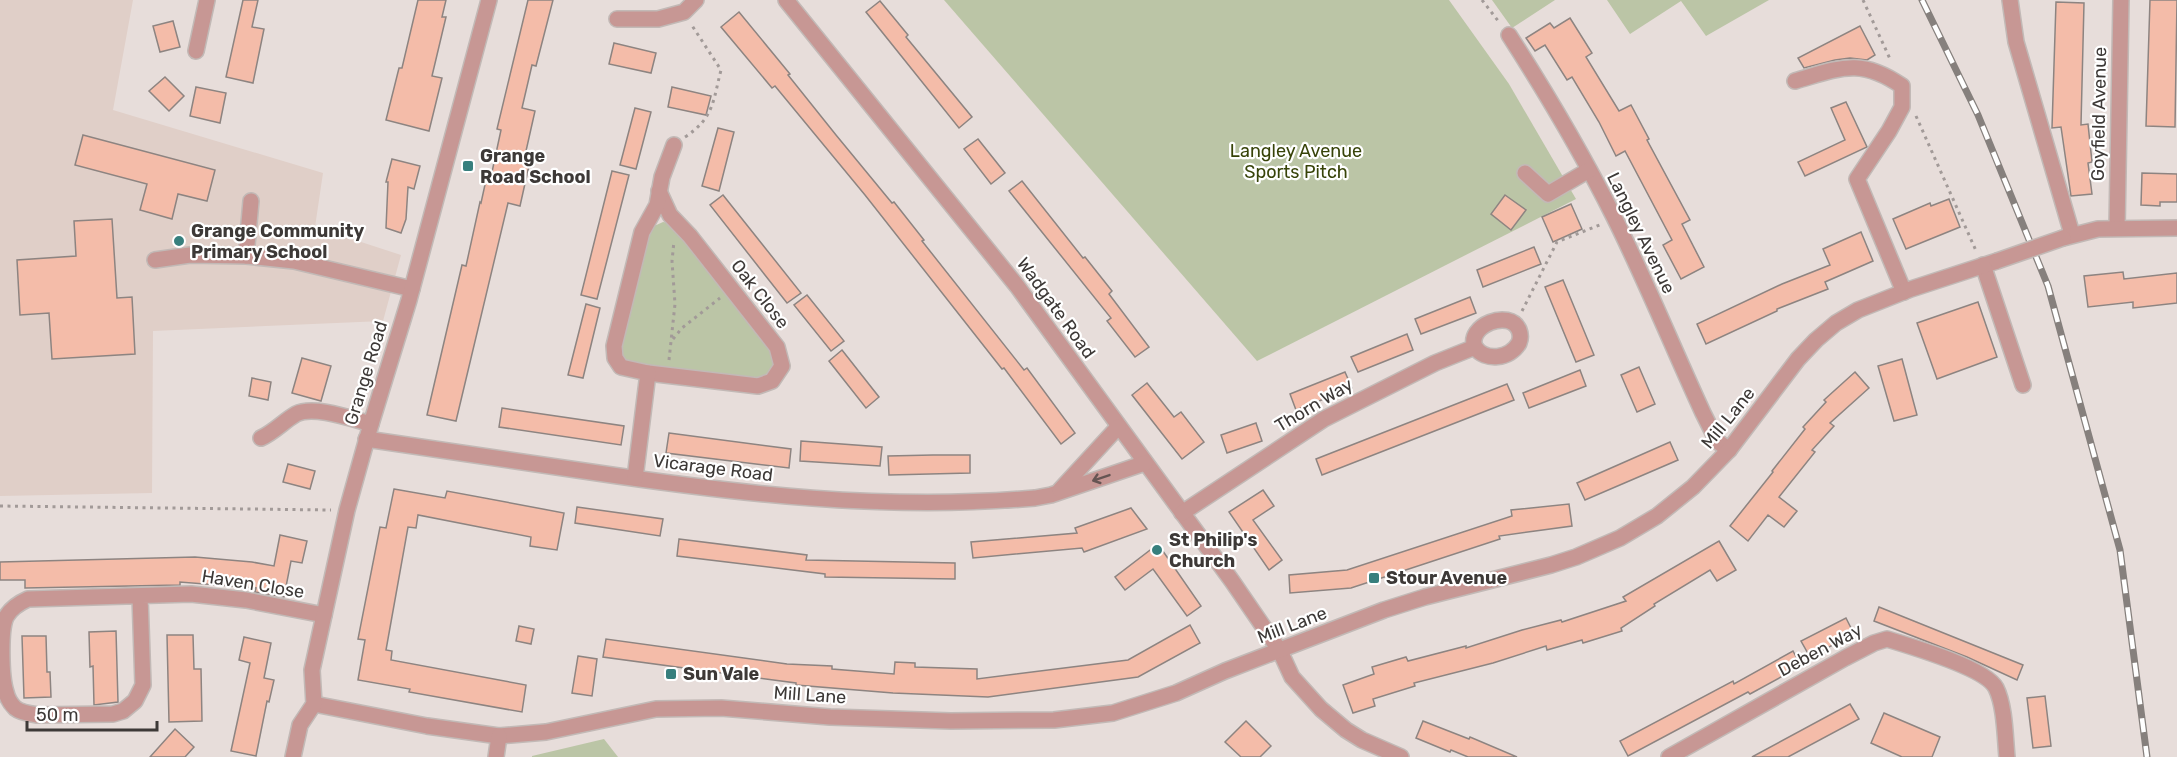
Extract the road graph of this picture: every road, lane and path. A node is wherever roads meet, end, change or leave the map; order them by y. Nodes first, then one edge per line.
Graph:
1 (207, 0) edge
2 (489, 0) edge
3 (696, 0) edge
4 (786, 0) edge
5 (1482, 0) edge
6 (1863, 0) edge
7 (2010, 0) edge
8 (2121, 0) edge
9 (684, 12) junction
10 (617, 19) dead end
11 (1509, 35) joint
12 (196, 51) dead end
13 (1795, 81) dead end
14 (1902, 86) junction
15 (674, 145) joint
16 (1589, 170) junction
17 (1525, 172) dead end
18 (659, 191) junction
19 (251, 201) dead end
20 (1615, 219) junction
21 (675, 221) junction
22 (2117, 228) junction
23 (2177, 228) edge
24 (2068, 236) junction
25 (246, 256) junction
26 (155, 260) dead end
27 (1990, 263) junction
28 (412, 289) junction
29 (730, 289) junction
30 (1904, 292) junction
31 (1514, 322) junction
32 (672, 341) junction
33 (1475, 347) junction
34 (648, 373) junction
35 (666, 375) junction
36 (2023, 385) dead end
37 (371, 424) junction
38 (1118, 427) junction
39 (261, 438) dead end
40 (366, 439) junction
41 (1730, 450) junction
42 (1145, 463) junction
43 (635, 478) junction
44 (1058, 493) junction
45 (0, 506) edge
46 (347, 510) junction
47 (1182, 513) junction
48 (140, 596) junction
49 (324, 615) junction
50 (1280, 651) junction
51 (314, 704) junction
52 (499, 736) junction
53 (293, 757) edge
54 (496, 757) edge
55 (1401, 757) edge
56 (1669, 757) edge
57 (2007, 757) edge

1 - 12 street
2 - 28 street, Grange Road
3 - 9 street
4 - 38 street, Wadgate Road
5 - 11 path
6 - 14 path
7 - 24 street
8 - 22 street, Goyfield Avenue
9 - 10 street
9 - 15 path
11 - 16 street, Langley Avenue
13 - 14 street
14 - 27 path
14 - 30 street
15 - 18 street, Oak Close
16 - 17 street
16 - 20 street, Langley Avenue
18 - 21 street, Oak Close
18 - 34 street, Oak Close
19 - 25 street
20 - 31 path
20 - 41 street, Langley Avenue
21 - 29 street, Oak Close
21 - 32 path
22 - 23 street, Mill Lane
22 - 24 street, Mill Lane
24 - 27 street, Mill Lane, bridge
25 - 26 street
25 - 28 street
27 - 30 street, Mill Lane
27 - 36 street
28 - 37 street, Grange Road
29 - 32 path
29 - 35 street, Oak Close
30 - 41 street, Mill Lane
31 - 33 street
31 - 33 street
32 - 35 path
33 - 47 street, Thorn Way
34 - 35 street, Oak Close
34 - 43 street
37 - 39 street
37 - 40 street, Grange Road
38 - 42 street, Wadgate Road
38 - 44 street
40 - 43 street, Vicarage Road
40 - 46 street, Grange Road
41 - 50 street, Mill Lane
42 -> 44 street, Vicarage Road
42 - 47 street, Wadgate Road
43 - 44 street, Vicarage Road
45 - 46 path
46 - 49 street, Grange Road
47 - 50 street, Wadgate Road
48 - 48 street, Haven Close
48 - 49 street, Haven Close
49 - 51 street, Grange Road
50 - 52 street, Mill Lane
50 - 55 street
51 - 52 street, Mill Lane
51 - 53 street
52 - 54 street
56 - 57 street, Deben Way

